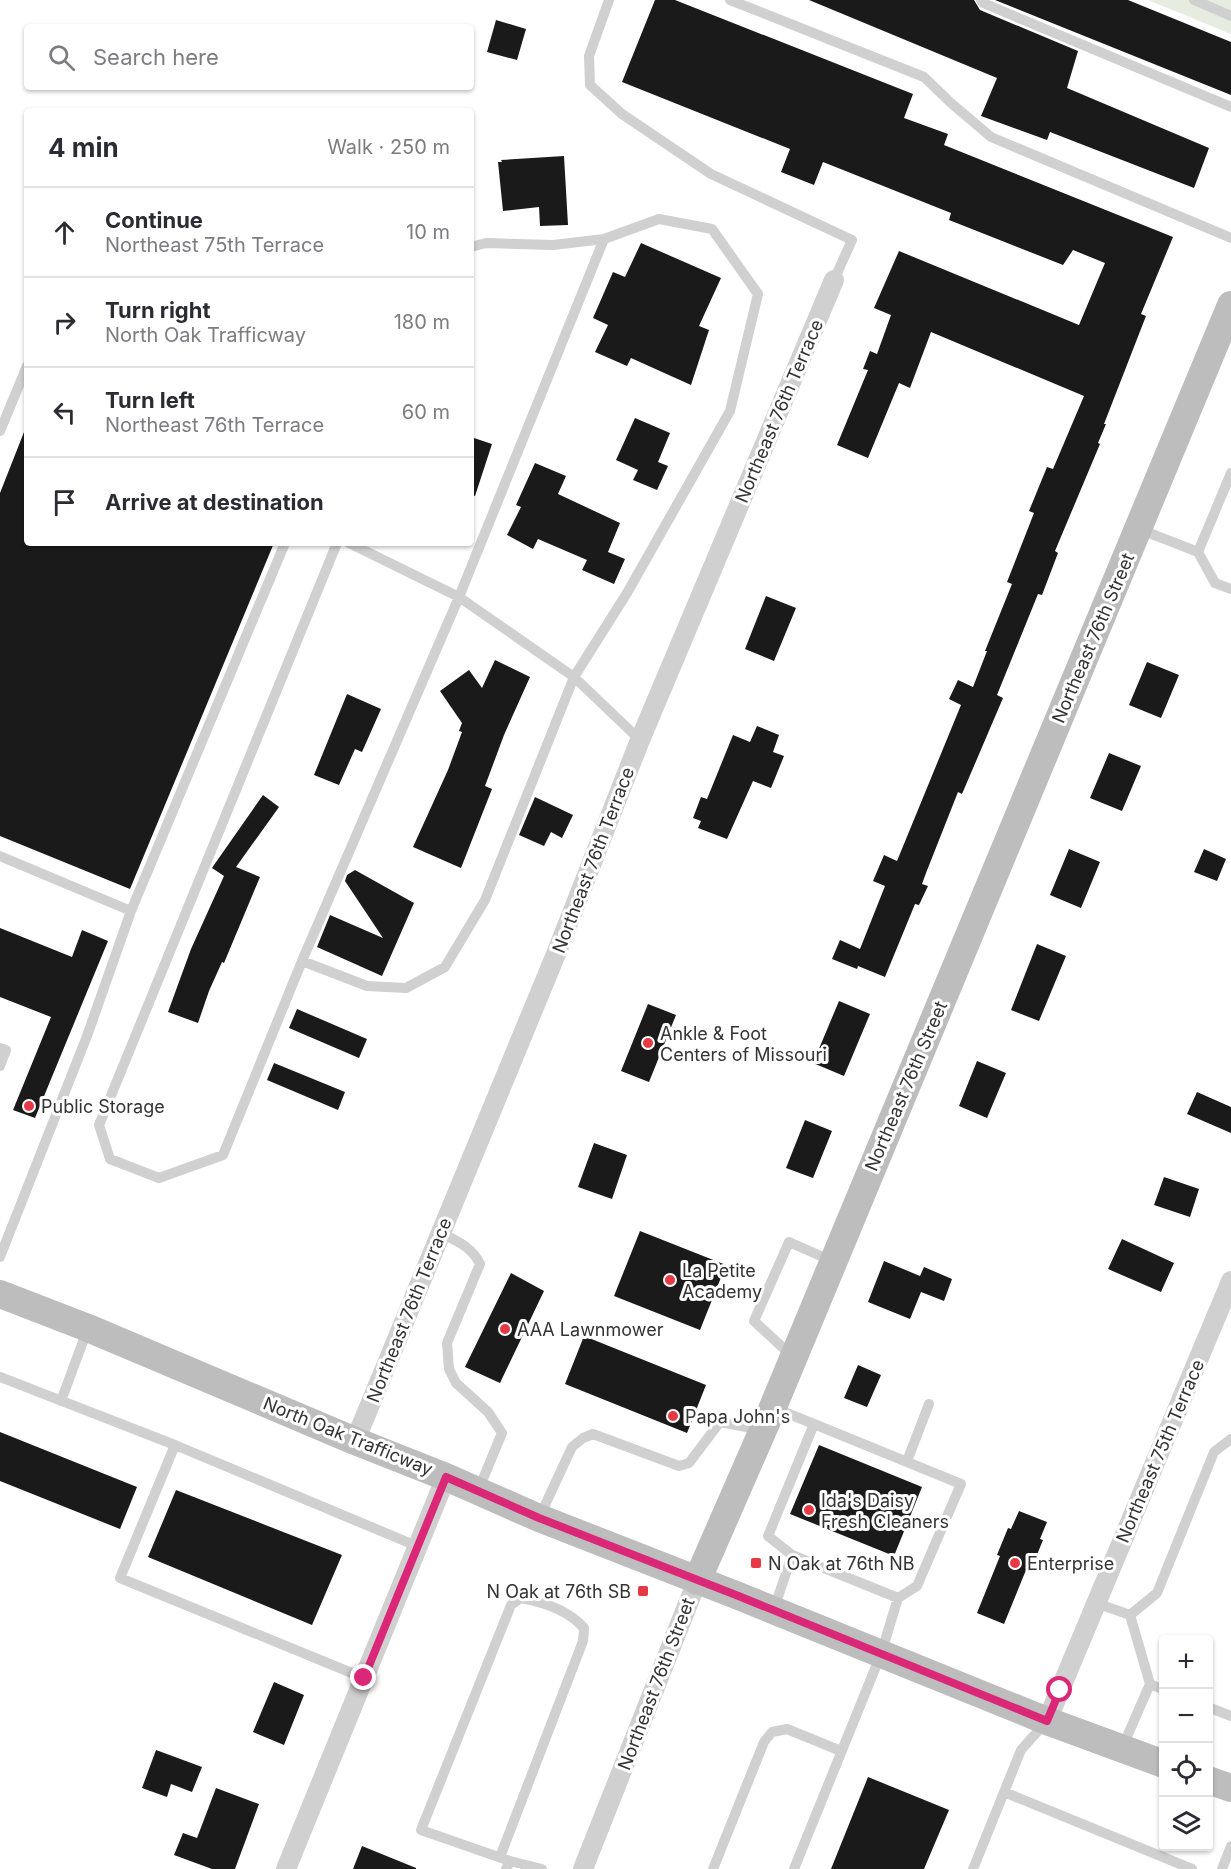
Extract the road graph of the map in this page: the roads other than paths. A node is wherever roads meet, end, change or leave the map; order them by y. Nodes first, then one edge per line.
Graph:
1 (609, 0) edge
2 (730, 0) edge
3 (981, 0) edge
4 (1194, 0) edge
5 (1231, 16) edge
6 (1231, 107) edge
7 (1231, 238) edge
8 (604, 239) junction
9 (474, 246) edge
10 (834, 280) joint
11 (1231, 305) edge
12 (24, 373) edge
13 (0, 431) edge
14 (1231, 473) edge
15 (1139, 528) junction
16 (284, 546) edge
17 (336, 546) edge
18 (355, 546) edge
19 (1198, 552) junction
20 (1231, 589) edge
21 (459, 597) junction
22 (574, 677) junction
23 (640, 740) junction
24 (0, 856) edge
25 (131, 912) junction
26 (302, 961) junction
27 (0, 1048) edge
28 (0, 1066) edge
29 (441, 1233) junction
30 (0, 1257) edge
31 (832, 1262) junction
32 (1231, 1281) edge
33 (0, 1294) edge
34 (88, 1328) junction
35 (793, 1356) junction
36 (0, 1377) edge
37 (61, 1401) junction
38 (929, 1404) dead end
39 (768, 1419) junction
40 (814, 1424) junction
41 (1231, 1439) edge
42 (355, 1441) junction
43 (175, 1445) junction
44 (907, 1461) junction
45 (446, 1477) junction
46 (478, 1491) junction
47 (539, 1518) junction
48 (419, 1546) junction
49 (792, 1556) junction
50 (697, 1581) junction
51 (898, 1598) junction
52 (1096, 1603) junction
53 (774, 1610) junction
54 (1130, 1616) junction
55 (881, 1654) junction
56 (364, 1678) junction
57 (1150, 1684) junction
58 (1162, 1689) edge
59 (1213, 1709) edge
60 (1231, 1716) edge
61 (1047, 1721) junction
62 (1121, 1750) junction
63 (841, 1751) junction
64 (1159, 1762) edge
65 (1213, 1781) edge
66 (1231, 1788) edge
67 (1004, 1792) junction
68 (1231, 1846) edge
69 (505, 1862) edge
70 (286, 1869) edge
71 (542, 1869) edge
72 (584, 1869) edge
73 (713, 1869) edge
74 (794, 1869) edge
75 (973, 1869) edge
76 (1192, 1869) edge
77 (1222, 1869) edge

1 - 10 lane
2 - 7 lane
3 - 6 lane
4 - 5 lane
8 - 9 lane
8 - 21 lane
8 - 22 lane
10 - 23 street, Northeast 76th Terrace
11 - 15 street, Northeast 76th Street
12 - 13 lane
14 - 19 lane
15 - 19 lane
15 - 31 street, Northeast 76th Street
16 - 25 lane
17 - 26 lane
18 - 21 lane
19 - 20 lane
21 - 22 lane
21 - 26 lane
22 - 23 lane
22 - 26 lane
23 - 29 street, Northeast 76th Terrace
24 - 25 lane
25 - 30 lane
27 - 28 lane
29 - 42 street, Northeast 76th Terrace
29 - 46 lane
31 - 35 street, Northeast 76th Street
31 - 35 lane
32 - 52 street, Northeast 75th Terrace
33 - 34 street, North Oak Trafficway
34 - 37 lane
34 - 42 street, North Oak Trafficway
35 - 39 street, Northeast 76th Street
36 - 37 lane
37 - 43 lane
38 - 44 lane
39 - 40 lane
39 - 47 lane
39 - 50 street, Northeast 76th Street
40 - 44 lane
40 - 49 lane
41 - 54 lane
42 - 45 street, North Oak Trafficway
43 - 48 lane
43 - 56 lane
44 - 51 lane
45 - 46 street, North Oak Trafficway
45 - 48 street
46 - 47 street, North Oak Trafficway
47 - 50 street, North Oak Trafficway
48 - 56 street
49 - 51 lane
49 - 53 lane
50 - 53 street, North Oak Trafficway
50 - 72 street, Northeast 76th Street
51 - 55 lane
52 - 54 lane
52 - 61 street, Northeast 75th Terrace
53 - 55 street, North Oak Trafficway
54 - 57 lane
55 - 61 street, North Oak Trafficway
55 - 63 lane
56 - 70 street
57 - 58 lane
57 - 62 lane
59 - 60 lane
61 - 62 street, North Oak Trafficway
61 - 67 lane
62 - 64 street, North Oak Trafficway
63 - 73 lane
63 - 74 lane
65 - 66 street
67 - 75 lane
67 - 76 lane
68 - 77 lane
69 - 69 lane
69 - 71 lane

